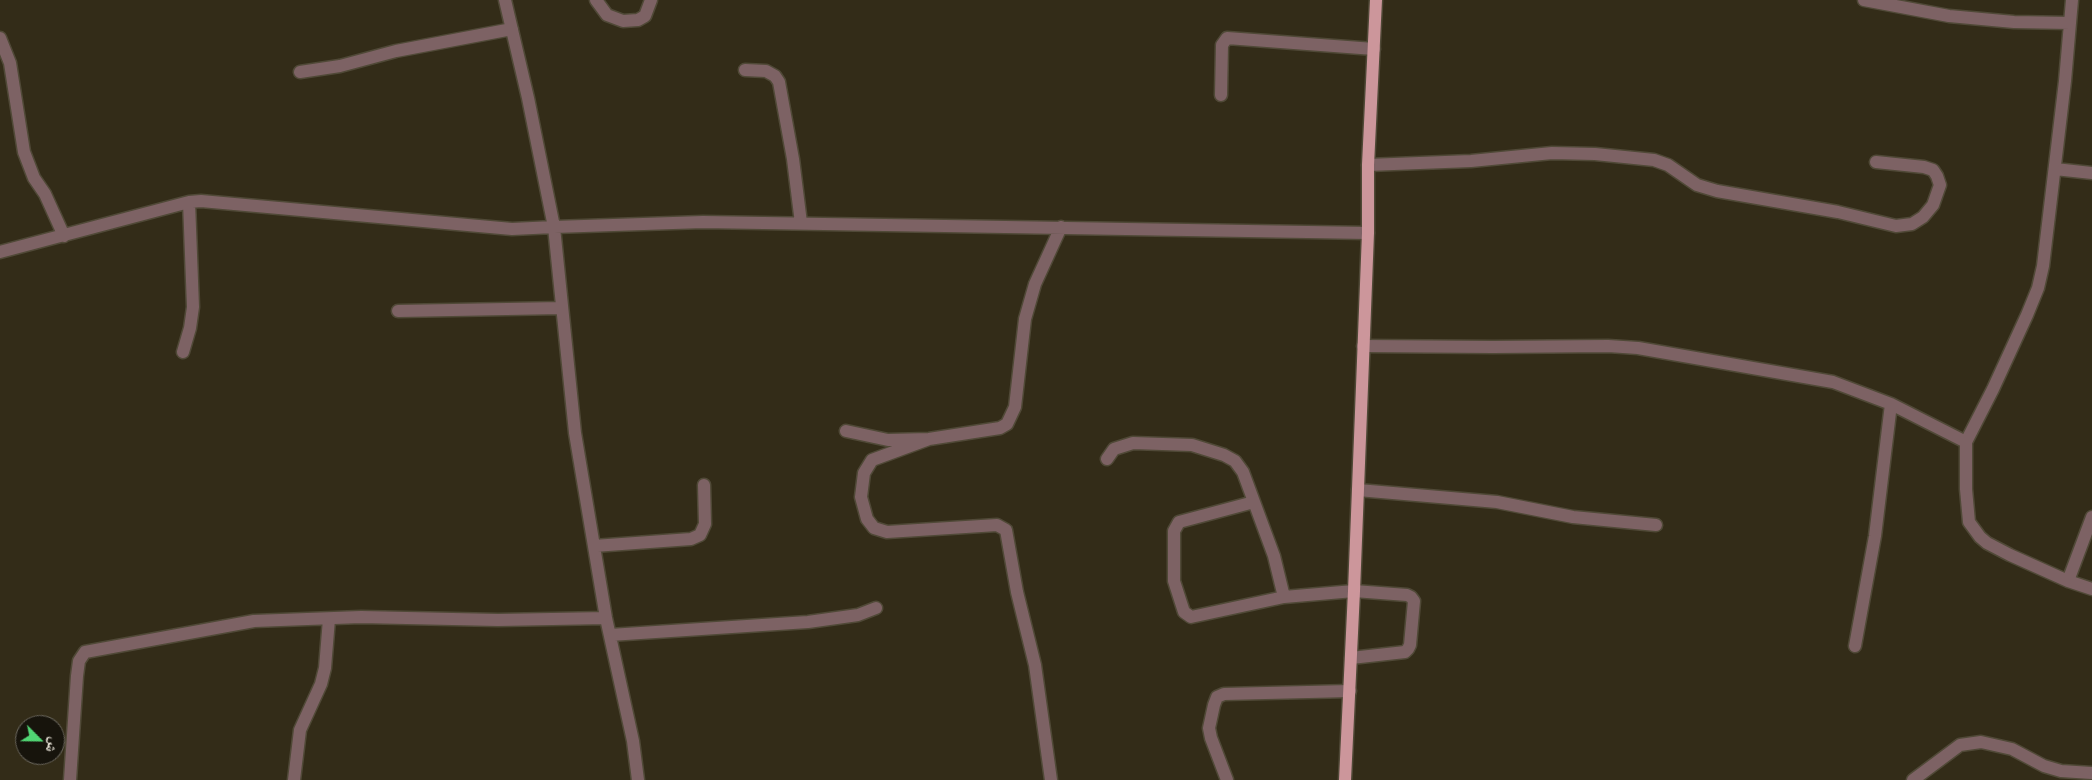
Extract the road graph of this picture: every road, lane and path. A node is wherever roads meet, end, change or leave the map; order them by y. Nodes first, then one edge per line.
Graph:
1 (505, 0) edge
2 (596, 0) edge
3 (652, 0) edge
4 (1376, 0) edge
5 (1864, 0) edge
6 (2072, 0) edge
7 (2070, 23) junction
8 (512, 29) junction
9 (0, 38) edge
10 (1374, 49) junction
11 (745, 70) dead end
12 (300, 72) dead end
13 (1221, 95) dead end
14 (1876, 162) dead end
15 (1368, 165) junction
16 (2055, 169) junction
17 (2092, 174) edge
18 (189, 202) junction
19 (802, 223) junction
20 (554, 227) junction
21 (1061, 227) junction
22 (1368, 233) junction
23 (64, 236) junction
24 (0, 252) edge
25 (561, 308) junction
26 (398, 312) dead end
27 (1364, 346) junction
28 (183, 352) dead end
29 (1891, 404) junction
30 (846, 432) dead end
31 (929, 439) junction
32 (1966, 442) junction
33 (1107, 459) dead end
34 (704, 485) dead end
35 (1358, 490) junction
36 (1254, 502) junction
37 (2092, 517) edge
38 (1656, 525) dead end
39 (594, 546) junction
40 (2068, 581) junction
41 (2092, 589) edge
42 (1354, 592) junction
43 (1284, 597) junction
44 (876, 608) dead end
45 (606, 618) junction
46 (329, 619) junction
47 (610, 635) junction
48 (1855, 646) dead end
49 (1352, 658) junction
50 (1350, 691) junction
51 (2092, 773) edge
52 (70, 780) edge
53 (294, 780) edge
54 (638, 780) edge
55 (1052, 780) edge
56 (1227, 780) edge
57 (1345, 780) edge
58 (1913, 780) edge

1 - 8 street
2 - 3 street
4 - 10 main road
5 - 7 street
6 - 7 street
7 - 16 street
8 - 12 street
8 - 20 street
9 - 23 street
10 - 13 street
10 - 15 main road
11 - 19 street
14 - 15 street
15 - 22 main road
16 - 17 street
16 - 32 street
18 - 20 street
18 - 23 street
18 - 28 street
19 - 20 street
19 - 21 street
20 - 25 street
21 - 22 street
21 - 31 street
22 - 27 main road
23 - 24 street
25 - 26 street
25 - 39 street
27 - 29 street
27 - 35 main road
29 - 32 street
29 - 48 street
30 - 31 street
31 - 55 street
32 - 40 street
33 - 36 street
34 - 39 street
35 - 38 street
35 - 42 main road
36 - 43 street
36 - 43 street
37 - 40 street
39 - 45 street
40 - 41 street
42 - 43 street
42 - 49 main road
42 - 49 street
44 - 47 street
45 - 46 street
45 - 47 street
46 - 52 street
46 - 53 street
47 - 54 street
49 - 50 main road
50 - 56 street
50 - 57 main road
51 - 58 street

